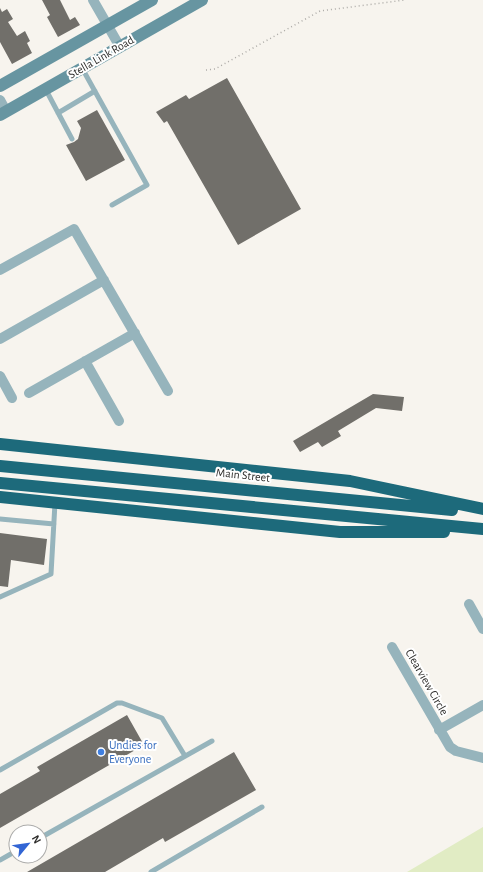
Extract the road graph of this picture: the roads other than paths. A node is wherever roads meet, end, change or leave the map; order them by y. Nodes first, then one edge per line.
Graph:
1 (93, 0) edge
2 (152, 0) edge
3 (202, 0) edge
4 (107, 25) junction
5 (120, 47) junction
6 (82, 68) junction
7 (0, 86) edge
8 (45, 89) junction
9 (95, 91) junction
10 (0, 100) edge
11 (3, 113) edge
12 (58, 113) junction
13 (72, 139) dead end
14 (112, 205) dead end
15 (0, 270) edge
16 (104, 280) junction
17 (135, 333) junction
18 (0, 339) edge
19 (85, 361) junction
20 (0, 376) edge
21 (168, 391) dead end
22 (29, 393) dead end
23 (12, 398) dead end
24 (119, 421) dead end
25 (0, 444) edge
26 (0, 466) edge
27 (0, 484) edge
28 (0, 497) edge
29 (55, 502) junction
30 (483, 509) edge
31 (483, 512) edge
32 (0, 519) edge
33 (54, 524) junction
34 (483, 529) edge
35 (483, 533) edge
36 (0, 597) edge
37 (469, 604) dead end
38 (483, 629) edge
39 (392, 648) dead end
40 (483, 705) edge
41 (439, 730) junction
42 (212, 741) dead end
43 (185, 756) junction
44 (483, 758) edge
45 (0, 770) edge
46 (262, 807) dead end
47 (48, 833) edge
48 (152, 872) edge

1 - 4 street
2 - 4 main road, Stella Link Road
3 - 5 main road, Stella Link Road
4 - 5 street
4 - 7 main road, Stella Link Road
5 - 6 main road, Stella Link Road
6 - 8 main road, Stella Link Road
6 - 9 lane
8 - 11 main road, Stella Link Road
8 - 12 lane
9 - 12 lane
9 - 14 lane
10 - 11 street
12 - 13 lane
15 - 16 street
16 - 17 street
16 - 18 street
17 - 19 street
17 - 21 street
19 - 22 street
19 - 24 street
20 - 23 street
25 - 30 highway
26 - 31 highway, Main Street
27 - 34 highway
28 - 29 highway
29 - 33 lane
29 - 35 highway
32 - 33 lane
33 - 36 lane
37 - 38 street
39 - 41 street, Clearview Circle
40 - 41 street, Clearview Circle
41 - 44 street, Clearview Circle
42 - 43 lane
43 - 45 lane
43 - 47 lane
46 - 48 lane

